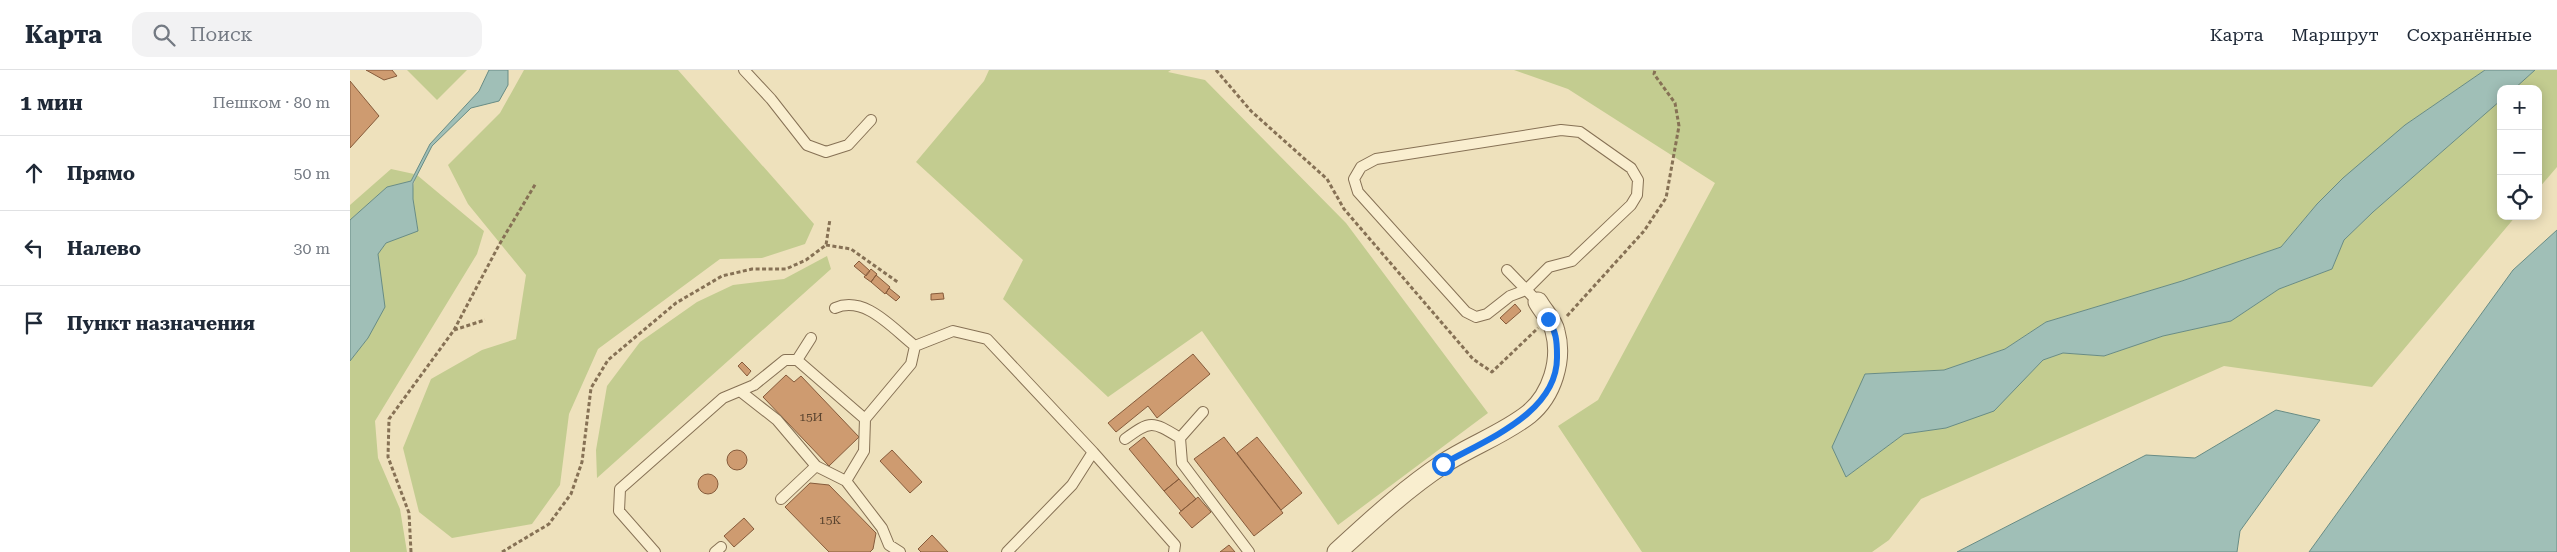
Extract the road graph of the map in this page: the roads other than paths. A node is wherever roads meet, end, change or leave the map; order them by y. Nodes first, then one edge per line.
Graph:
1 (744, 70) edge
2 (871, 120) dead end
3 (1508, 270) dead end
4 (1532, 296) junction
5 (835, 308) dead end
6 (810, 338) dead end
7 (915, 346) junction
8 (797, 360) junction
9 (740, 391) junction
10 (1203, 412) dead end
11 (865, 419) junction
12 (1180, 438) junction
13 (1125, 439) dead end
14 (1093, 452) junction
15 (816, 466) junction
16 (846, 481) junction
17 (781, 499) dead end
18 (886, 549) edge
19 (655, 552) edge
20 (900, 552) edge
21 (1007, 552) edge
22 (1174, 552) edge
23 (1249, 552) edge
24 (1337, 552) edge

1 - 2 lane
3 - 4 lane
4 - 4 lane
4 - 24 street
5 - 7 lane
6 - 8 lane
7 - 11 lane
7 - 14 lane
8 - 9 lane
8 - 11 lane
9 - 15 lane
9 - 19 lane
10 - 12 lane
11 - 16 lane
12 - 13 lane
12 - 23 lane
14 - 21 lane
14 - 22 lane
15 - 16 lane
15 - 17 lane
16 - 18 lane
18 - 20 lane

